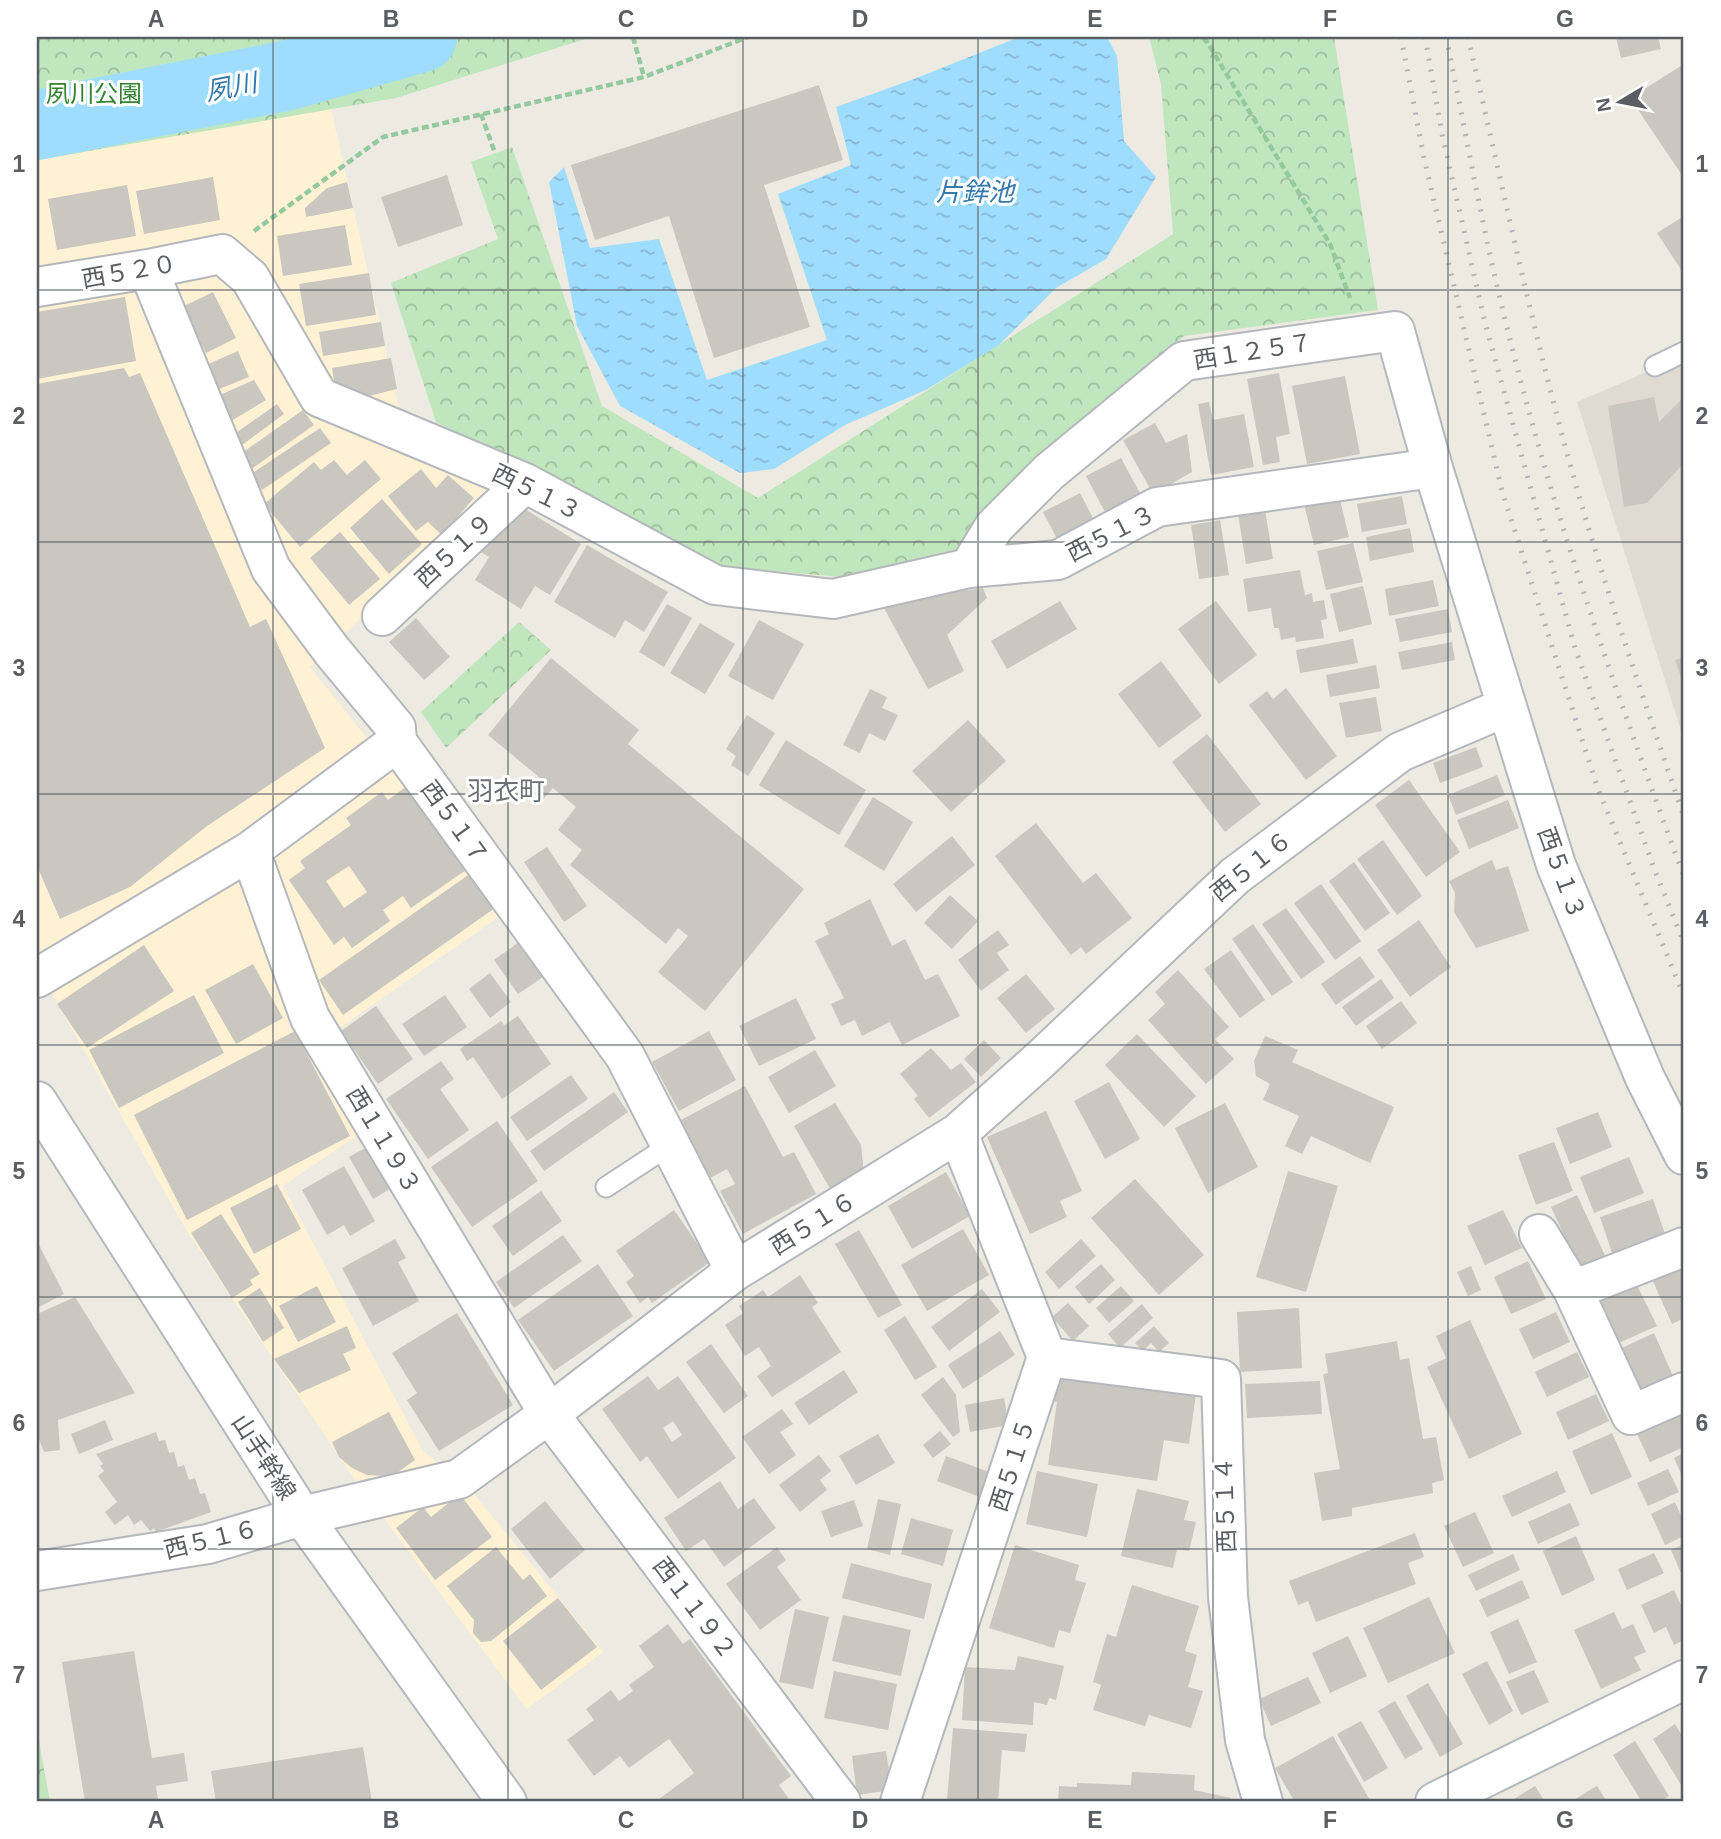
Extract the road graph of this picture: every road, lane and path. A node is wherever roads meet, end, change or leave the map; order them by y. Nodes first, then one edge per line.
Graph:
1 (633, 37) edge
2 (748, 37) edge
3 (1204, 37) edge
4 (644, 77) junction
5 (481, 114) junction
6 (495, 153) dead end
7 (233, 246) junction
8 (148, 270) junction
9 (37, 287) edge
10 (1363, 335) junction
11 (1684, 352) edge
12 (1655, 366) dead end
13 (1433, 468) junction
14 (525, 483) junction
15 (969, 568) junction
16 (382, 616) dead end
17 (1506, 707) junction
18 (397, 742) junction
19 (250, 851) junction
20 (37, 978) edge
21 (37, 1103) edge
22 (958, 1133) junction
23 (670, 1145) junction
24 (1684, 1155) edge
25 (606, 1187) dead end
26 (1539, 1234) dead end
27 (1684, 1247) edge
28 (735, 1271) junction
29 (1573, 1290) junction
30 (1047, 1357) junction
31 (1684, 1392) edge
32 (549, 1414) junction
33 (302, 1516) junction
34 (37, 1571) edge
35 (1684, 1680) edge
36 (507, 1802) edge
37 (841, 1802) edge
38 (900, 1802) edge
39 (1263, 1802) edge
40 (1435, 1802) edge

1 - 4 path
2 - 4 path
3 - 10 path
4 - 5 path
5 - 6 path
5 - 7 path
7 - 8 street, 西５２０
7 - 14 street, 西５１３
8 - 9 street, 西５２０
8 - 18 street, 西５１７
10 - 13 street, 西１２５７
10 - 15 street, 西１２５７
11 - 12 lane
13 - 15 street, 西５１３
13 - 17 street, 西５１３
14 - 15 street, 西５１３
14 - 16 street, 西５１９
17 - 22 street, 西５１６
17 - 24 street, 西５１３
18 - 19 street
18 - 23 street, 西５１７
19 - 20 street
19 - 32 street, 西１１９３
21 - 33 street, 山手幹線
22 - 28 street, 西５１６
22 - 30 street
23 - 25 lane
23 - 28 street, 西５１７
26 - 29 street
27 - 29 street
28 - 32 street, 西５１６
29 - 31 street
30 - 38 street, 西５１５
30 - 39 street, 西５１４
32 - 33 street, 西５１６
32 - 37 street, 西１１９２
33 - 34 street, 西５１６
33 - 36 street, 山手幹線
35 - 40 street

